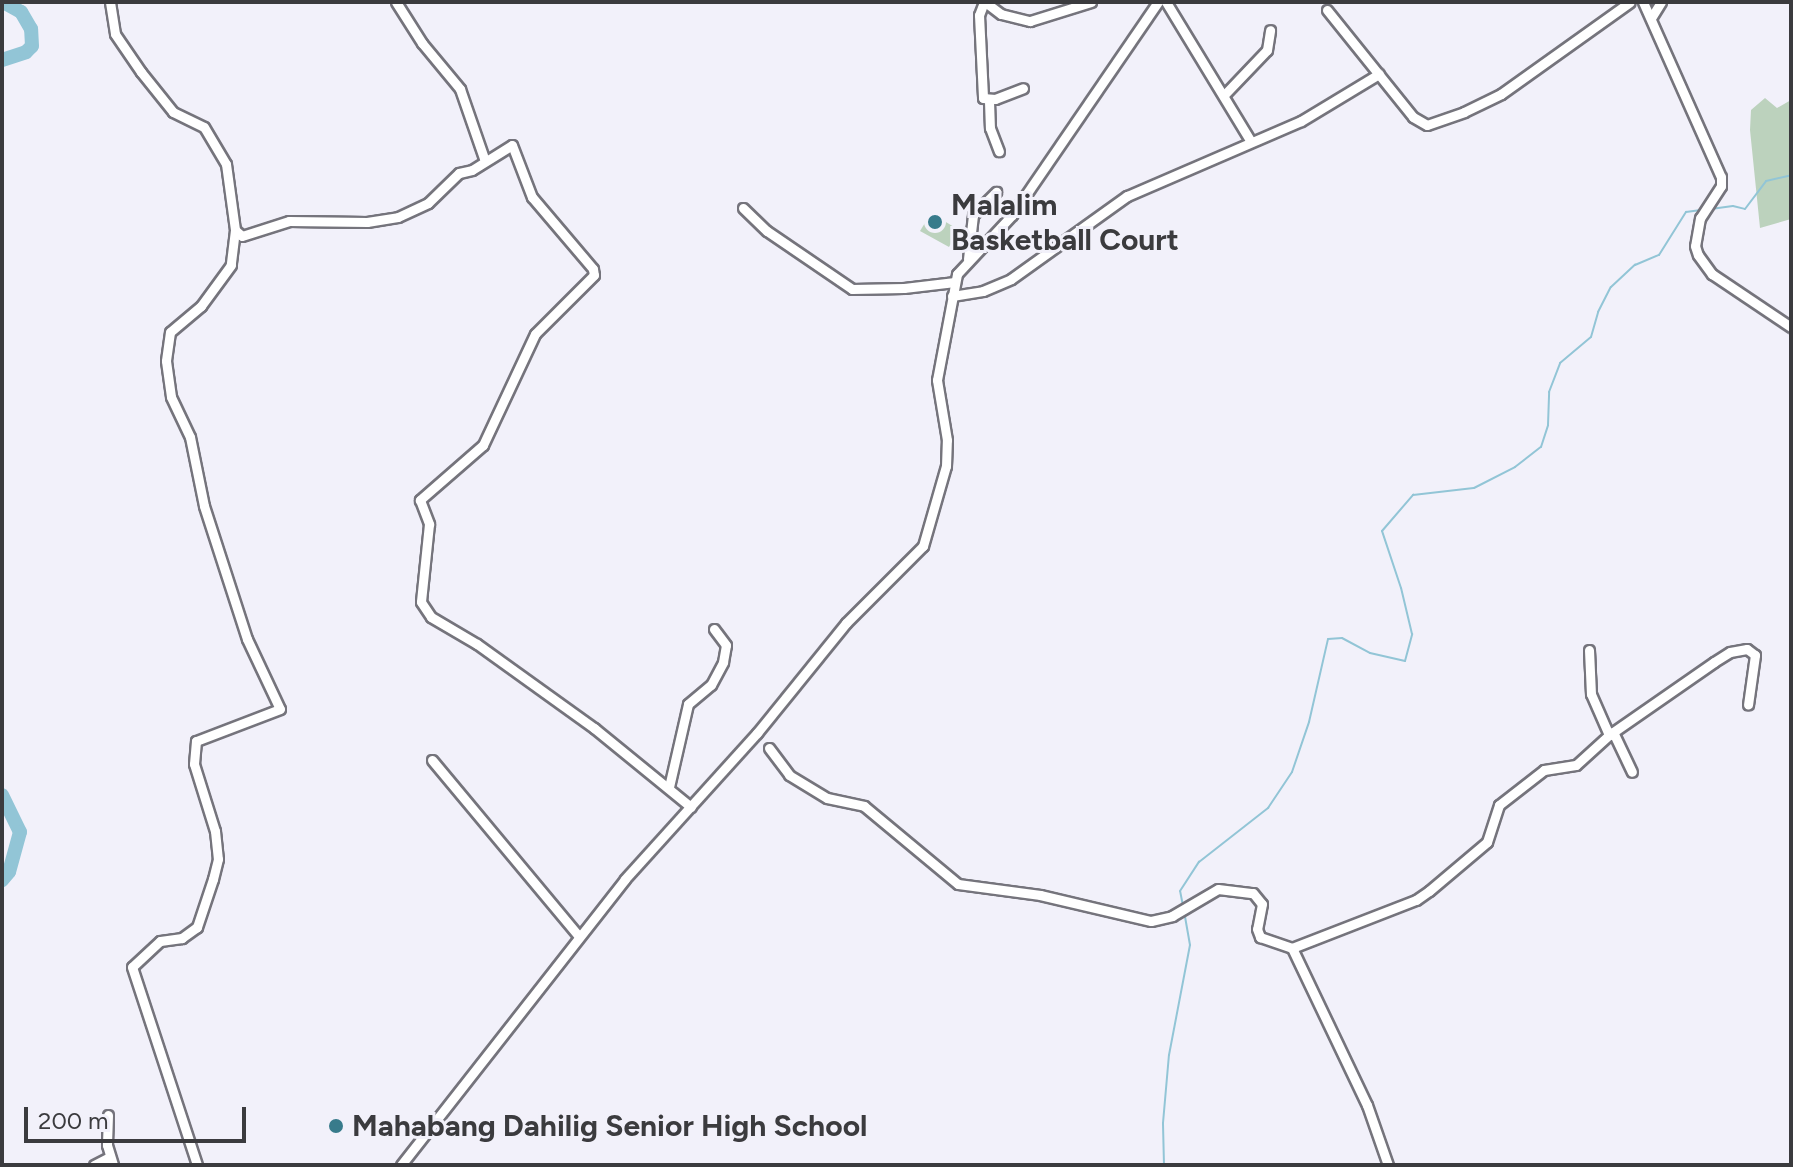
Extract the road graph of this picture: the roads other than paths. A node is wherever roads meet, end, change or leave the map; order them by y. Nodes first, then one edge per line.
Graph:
1 (110, 2) edge
2 (396, 2) edge
3 (984, 2) edge
4 (1091, 2) edge
5 (1158, 2) edge
6 (1166, 2) edge
7 (1630, 2) edge
8 (1643, 2) edge
9 (1661, 2) edge
10 (1327, 10) dead end
11 (1651, 18) junction
12 (1270, 30) dead end
13 (1379, 74) junction
14 (1023, 88) dead end
15 (1224, 95) junction
16 (989, 101) junction
17 (1250, 140) junction
18 (999, 151) dead end
19 (485, 161) junction
20 (996, 192) dead end
21 (743, 208) dead end
22 (235, 230) junction
23 (968, 259) junction
24 (955, 282) junction
25 (952, 296) junction
26 (1791, 327) edge
27 (714, 629) dead end
28 (1589, 650) dead end
29 (1748, 705) dead end
30 (757, 733) junction
31 (1611, 733) junction
32 (432, 760) dead end
33 (1632, 772) dead end
34 (669, 787) junction
35 (691, 807) junction
36 (578, 935) junction
37 (1292, 948) junction
38 (108, 1115) dead end
39 (111, 1161) edge
40 (94, 1165) edge
41 (197, 1165) edge
42 (401, 1165) edge
43 (1388, 1165) edge

1 - 22 street
2 - 19 street
3 - 4 street
3 - 16 street
5 - 23 street
6 - 15 street
7 - 13 street
8 - 11 street
9 - 11 street
10 - 13 street
11 - 26 street
12 - 15 street
13 - 17 street
14 - 16 street
15 - 17 street
16 - 18 street
17 - 25 street
19 - 22 street
19 - 34 street
20 - 23 street
21 - 24 street
22 - 41 street
23 - 24 street
24 - 25 street
25 - 30 street
27 - 34 street
28 - 31 street
29 - 31 street
30 - 35 street
30 - 37 street
31 - 33 street
31 - 37 street
32 - 36 street
34 - 35 street
35 - 36 street
36 - 42 street
37 - 43 street
38 - 39 street
39 - 40 street

